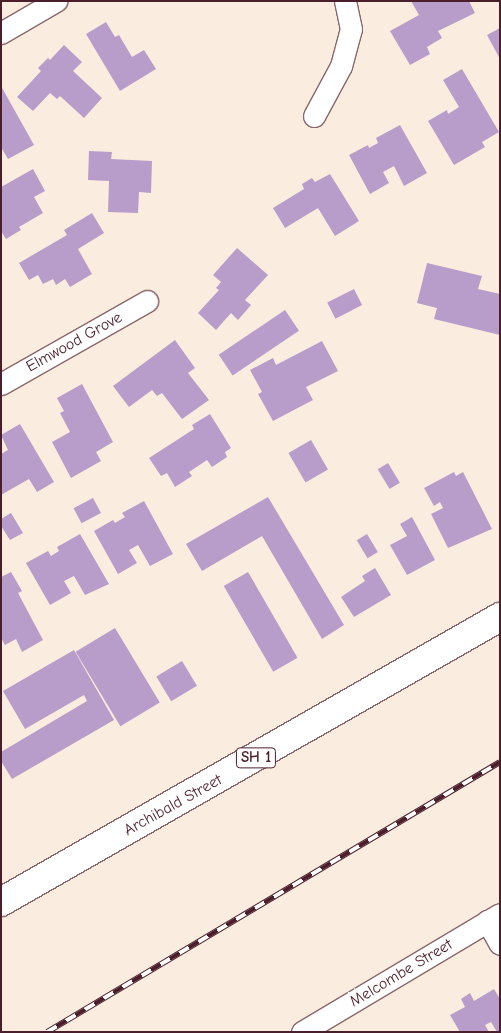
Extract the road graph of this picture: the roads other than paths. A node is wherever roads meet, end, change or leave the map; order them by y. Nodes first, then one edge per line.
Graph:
1 (56, 1) edge
2 (345, 1) edge
3 (1, 33) edge
4 (314, 116) dead end
5 (147, 301) dead end
6 (1, 384) edge
7 (500, 617) edge
8 (1, 902) edge
9 (493, 918) edge
10 (500, 944) edge
11 (302, 1032) edge

1 - 3 street
2 - 4 street
5 - 6 street, Elmwood Grove
7 - 8 highway, Archibald Street / SH 1
9 - 10 street
9 - 11 street, Melcombe Street

